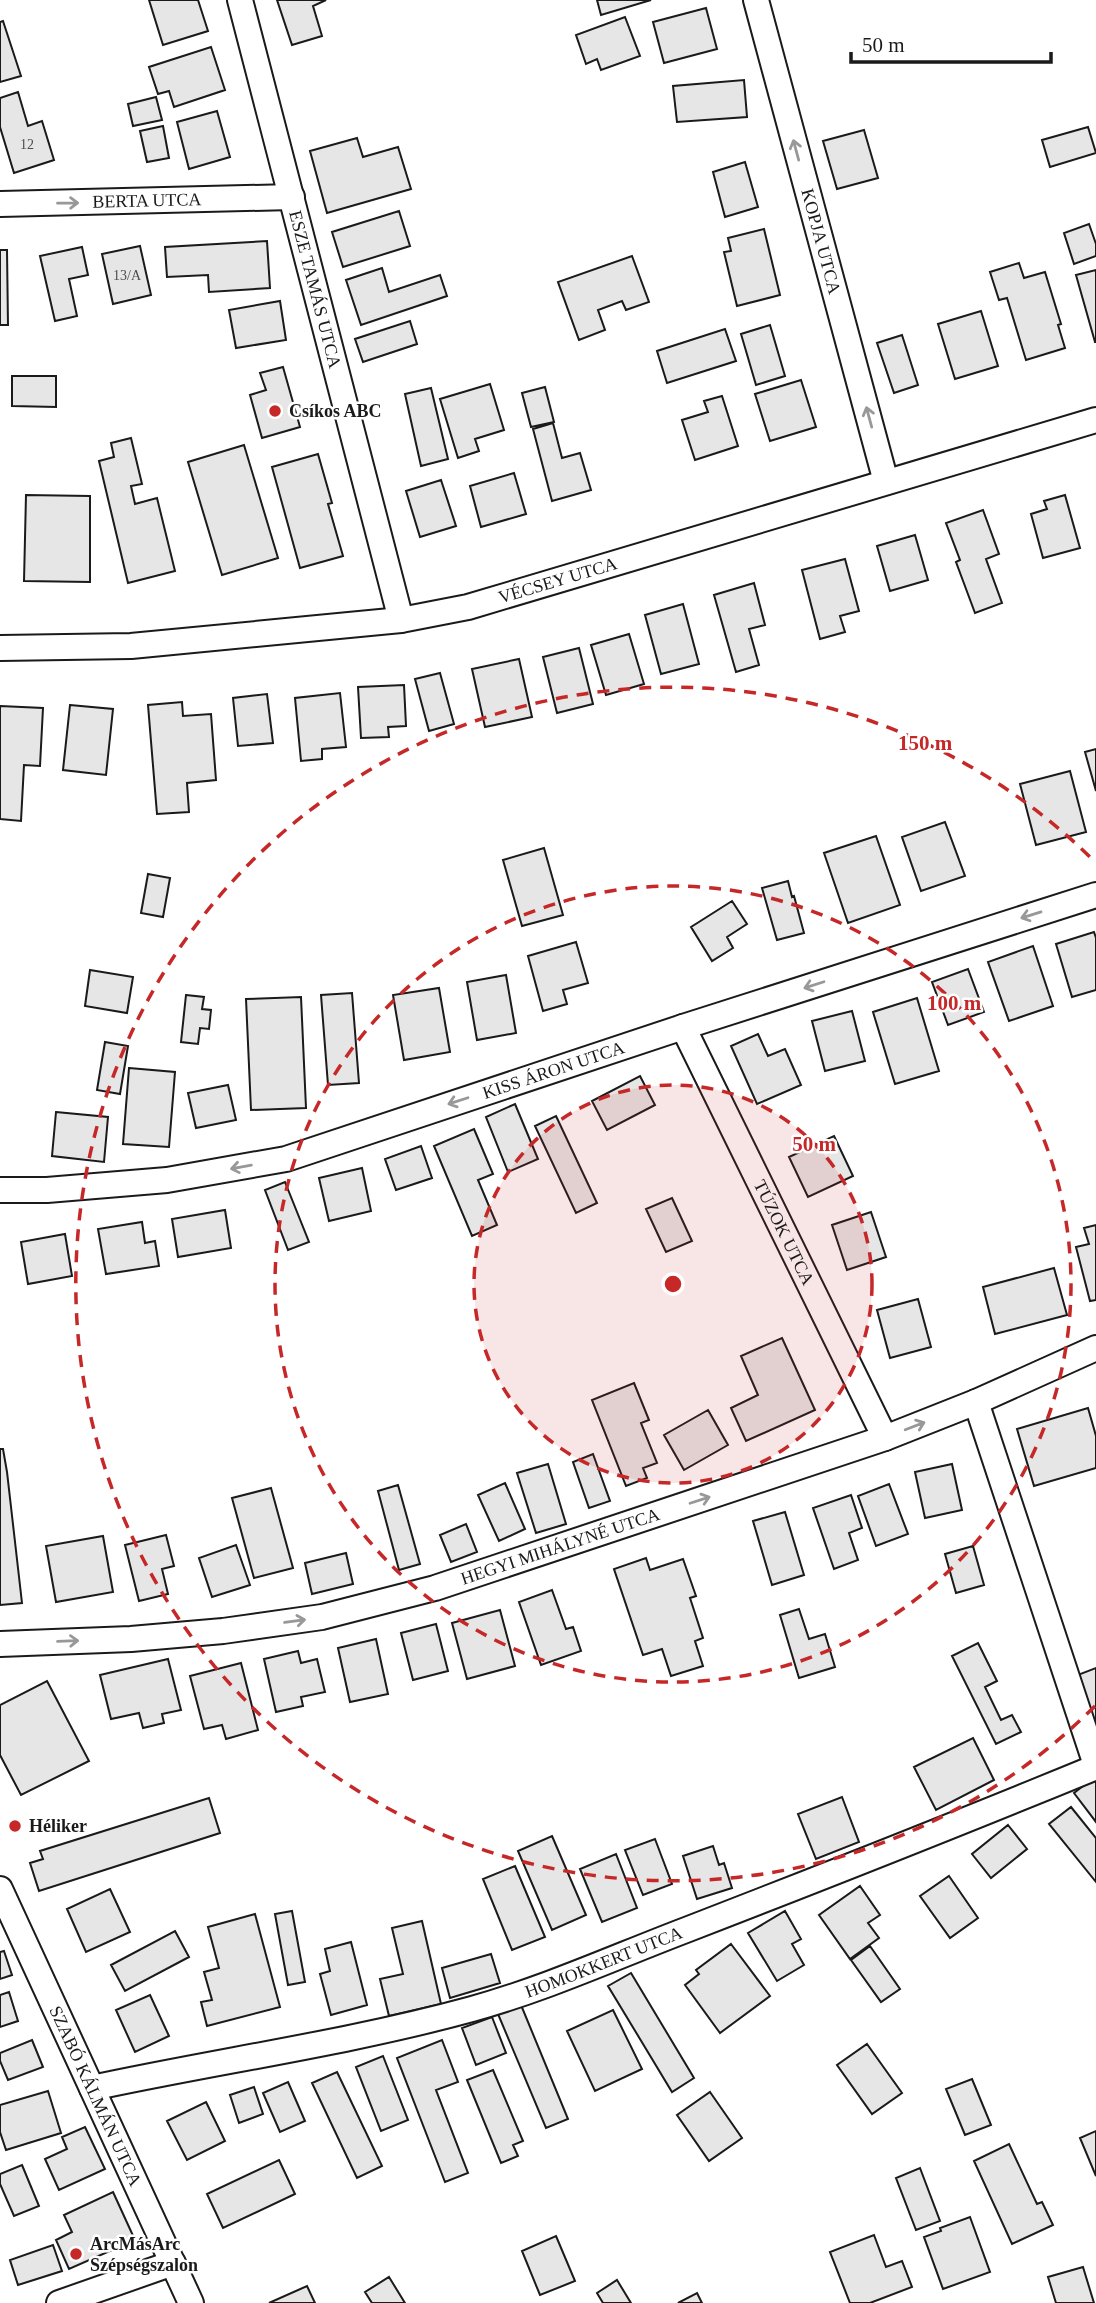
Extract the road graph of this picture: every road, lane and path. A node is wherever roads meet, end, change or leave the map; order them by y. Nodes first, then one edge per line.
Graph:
1 (240, 0) edge
2 (756, 0) edge
3 (292, 197) junction
4 (0, 204) edge
5 (1096, 420) edge
6 (887, 482) junction
7 (401, 620) junction
8 (0, 648) edge
9 (1096, 895) edge
10 (682, 1027) junction
11 (0, 1190) edge
12 (1096, 1348) edge
13 (976, 1402) junction
14 (885, 1437) junction
15 (0, 1644) edge
16 (1096, 1766) edge
17 (0, 1889) edge
18 (92, 2088) junction
19 (173, 2263) junction
20 (59, 2303) edge
21 (191, 2303) edge

1 - 3 street, ESZE TAMÁS UTCA
6 -> 2 street, KOPJA UTCA
4 -> 3 street, BERTA UTCA
3 - 7 street, ESZE TAMÁS UTCA
5 - 6 street, VÉCSEY UTCA
6 - 7 street, VÉCSEY UTCA
7 - 8 street, VÉCSEY UTCA
9 -> 10 street, KISS ÁRON UTCA
10 -> 11 street, KISS ÁRON UTCA
10 - 14 street, TÚZOK UTCA
12 - 13 street, HEGYI MIHÁLYNÉ UTCA
14 -> 13 street, HEGYI MIHÁLYNÉ UTCA
13 - 16 street
15 -> 14 street, HEGYI MIHÁLYNÉ UTCA
16 - 18 street, HOMOKKERT UTCA
17 - 18 street, SZABÓ KÁLMÁN UTCA
18 - 19 street, SZABÓ KÁLMÁN UTCA
19 - 20 street
19 - 21 street, SZABÓ KÁLMÁN UTCA

